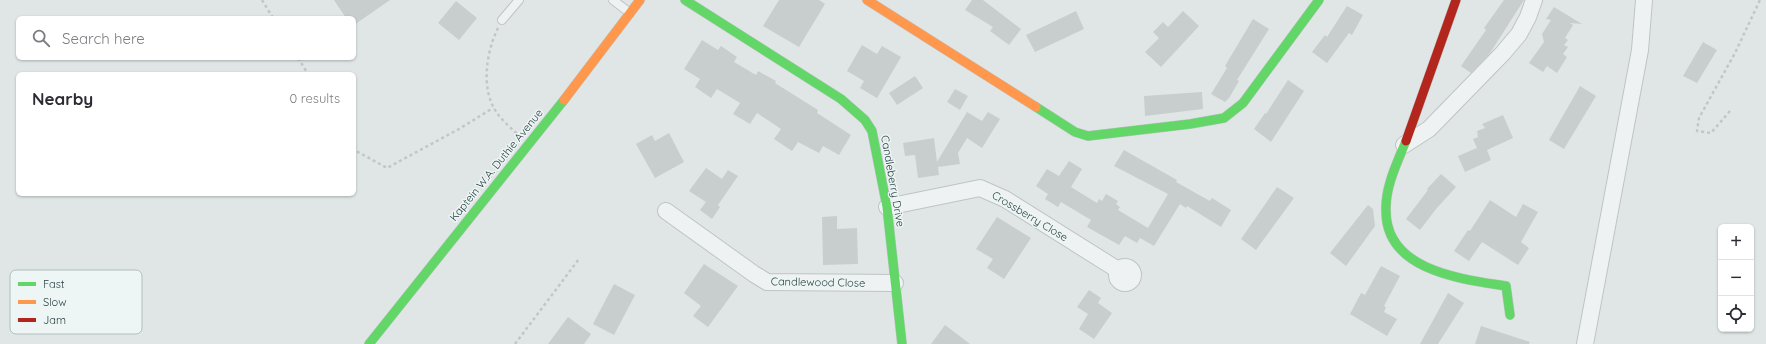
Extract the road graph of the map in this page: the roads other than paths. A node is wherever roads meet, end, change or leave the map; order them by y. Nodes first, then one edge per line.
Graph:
1 (520, 0) edge
2 (613, 0) edge
3 (640, 0) edge
4 (685, 0) edge
5 (868, 0) edge
6 (1319, 0) edge
7 (1456, 0) edge
8 (1534, 0) edge
9 (1644, 0) edge
10 (630, 14) junction
11 (502, 20) road end
12 (1404, 145) junction
13 (887, 207) junction
14 (666, 211) dead end
15 (1118, 270) dead end
16 (895, 283) junction
17 (1510, 315) dead end
18 (369, 344) edge
19 (902, 344) edge
20 (1585, 344) edge

1 - 11 lane
2 - 10 lane
3 - 10 street, Kaptein W.A. Duthie Avenue
4 - 13 street, Candleberry Drive
5 - 6 street
7 - 12 street
8 - 12 street
9 - 20 street
10 - 18 street, Kaptein W.A. Duthie Avenue
12 - 17 street
13 - 15 street, Crossberry Close
13 - 16 street, Candleberry Drive
14 - 16 street, Candlewood Close
16 - 19 street, Candleberry Drive

